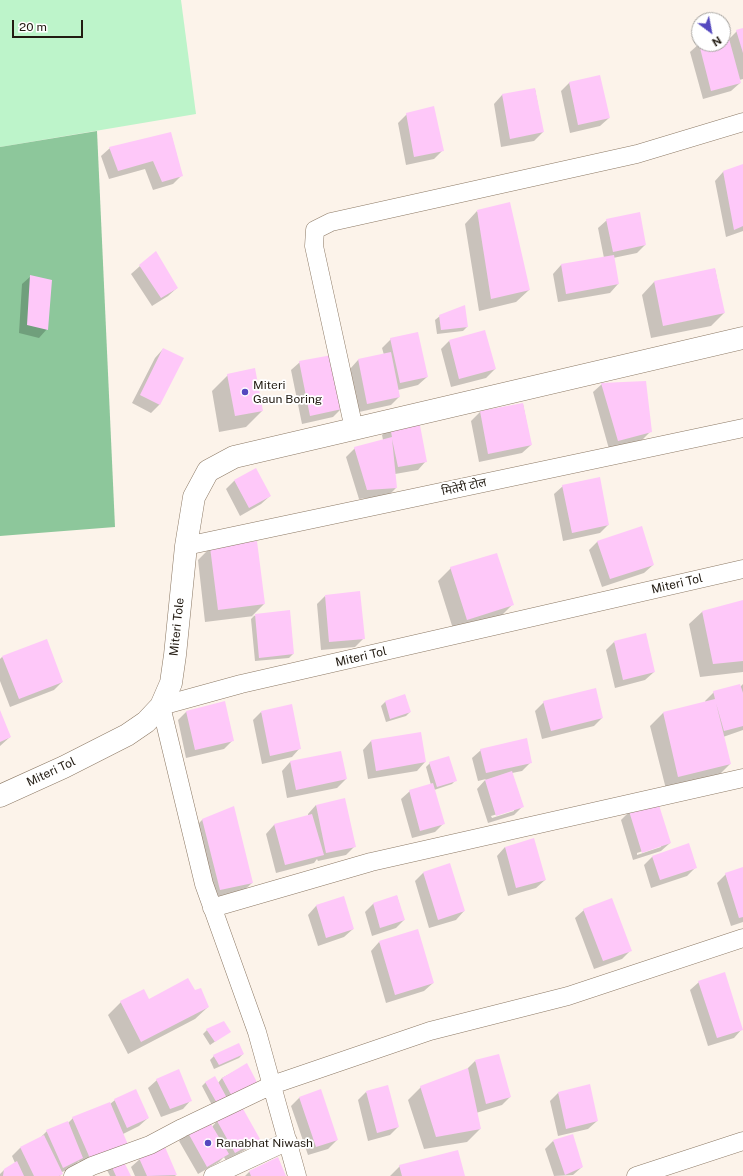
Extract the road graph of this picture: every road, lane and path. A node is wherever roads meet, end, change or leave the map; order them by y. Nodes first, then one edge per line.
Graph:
1 (743, 122) edge
2 (743, 338) edge
3 (743, 428) edge
4 (354, 429) junction
5 (186, 546) junction
6 (743, 569) edge
7 (161, 706) junction
8 (743, 778) edge
9 (0, 796) edge
10 (212, 908) junction
11 (743, 938) edge
12 (272, 1085) junction
13 (288, 1141) junction
14 (743, 1141) edge
15 (73, 1176) edge
16 (213, 1176) edge
17 (297, 1176) edge
18 (636, 1176) edge

1 - 4 street
2 - 4 main road
3 - 5 street, मितेरी टोल
4 - 5 main road, Miteri Tole
5 - 7 main road, Miteri Tole
6 - 7 street, Miteri Tol
7 - 9 main road, Miteri Tol
7 - 10 street
8 - 10 street
10 - 12 street
11 - 12 street
12 - 13 street
12 - 15 street
13 - 16 street
13 - 17 street
14 - 18 street

